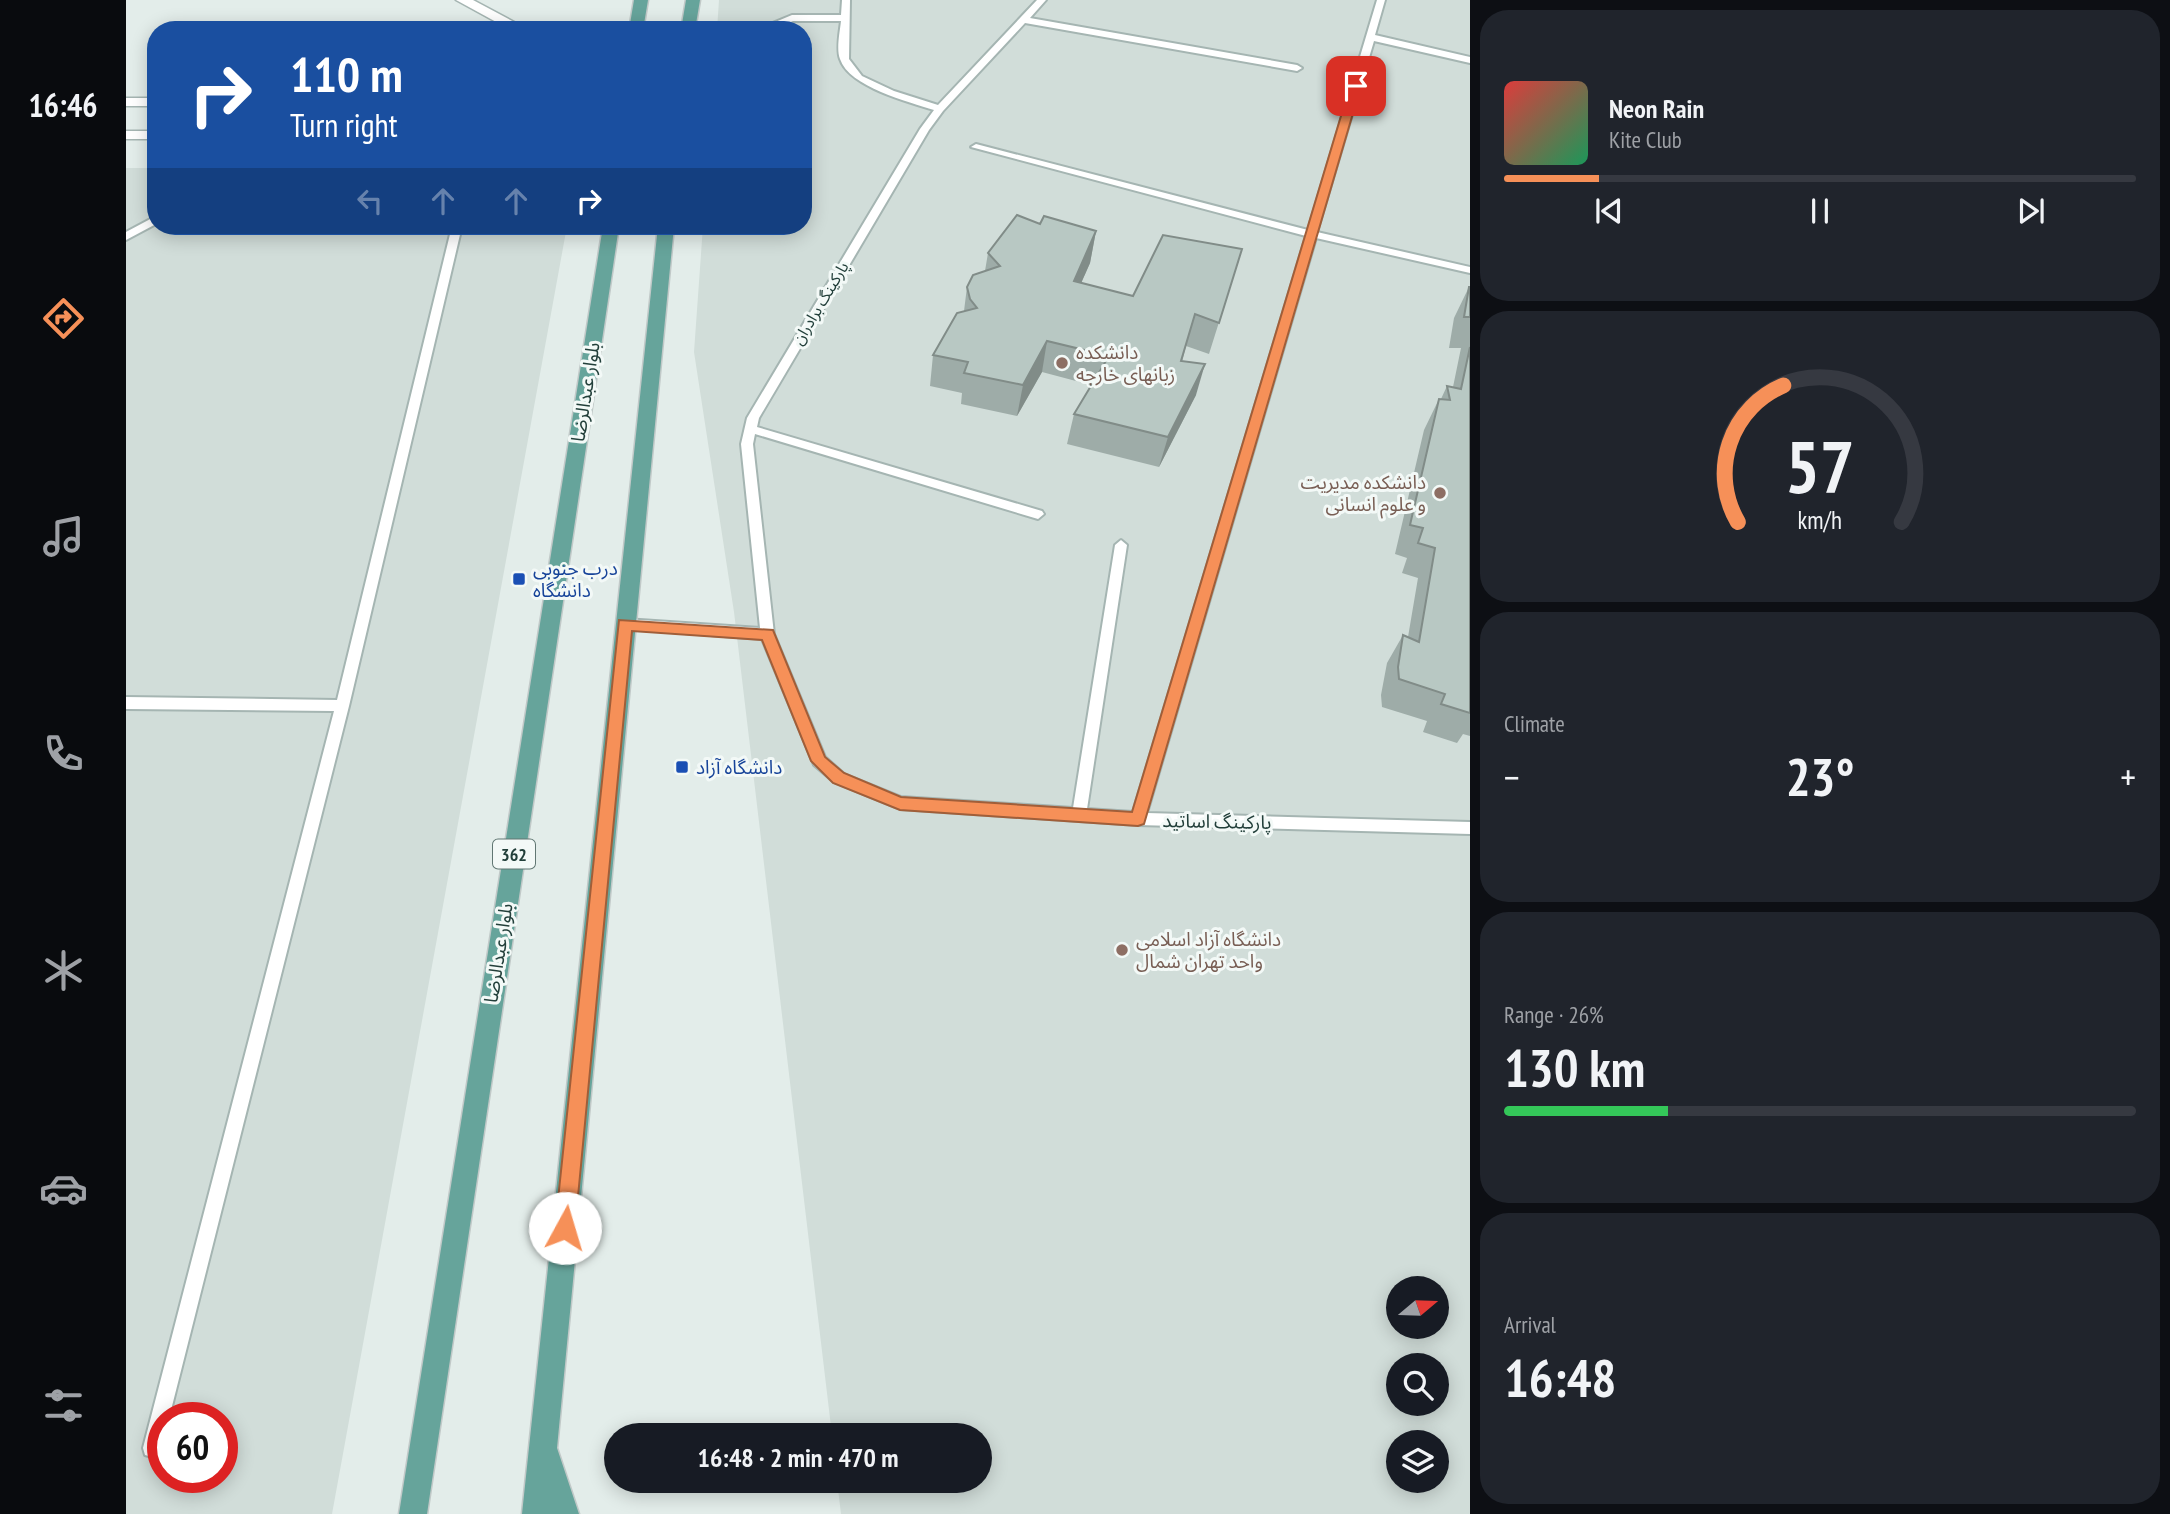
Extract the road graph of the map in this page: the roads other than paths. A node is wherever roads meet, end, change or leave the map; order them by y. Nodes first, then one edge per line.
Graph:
1 (463, 0) edge
2 (641, 0) edge
3 (693, 0) edge
4 (846, 0) edge
5 (1042, 0) edge
6 (1381, 0) edge
7 (843, 18) junction
8 (1023, 20) junction
9 (504, 21) edge
10 (638, 21) edge
11 (690, 21) edge
12 (784, 21) edge
13 (1370, 37) junction
14 (1470, 60) edge
15 (1297, 68) dead end
16 (126, 102) edge
17 (147, 102) edge
18 (940, 109) junction
19 (126, 135) edge
20 (147, 135) edge
21 (975, 147) dead end
22 (147, 224) edge
23 (1312, 234) junction
24 (455, 235) edge
25 (610, 235) edge
26 (665, 235) edge
27 (126, 237) edge
28 (1470, 270) edge
29 (751, 429) junction
30 (1038, 514) dead end
31 (1121, 545) dead end
32 (625, 624) junction
33 (767, 634) junction
34 (126, 703) edge
35 (342, 706) junction
36 (1079, 815) junction
37 (1138, 819) junction
38 (1470, 828) edge
39 (164, 1402) edge
40 (543, 1447) junction
41 (413, 1514) edge
42 (536, 1514) edge
43 (565, 1514) edge

1 - 9 street
2 - 10 main road
3 - 11 main road
4 - 7 lane
5 - 8 lane, پارکینگ برادران
6 - 13 lane
7 - 12 lane
7 - 18 lane
8 - 15 lane
8 - 18 lane, پارکینگ برادران
13 - 14 lane
13 - 23 lane
16 - 17 street
18 - 29 lane, پارکینگ برادران
19 - 20 street
21 - 23 lane
22 - 27 lane
23 - 28 lane
23 - 37 lane
24 - 35 lane
25 - 41 main road, بلوار عبدالرضا / 362
26 - 32 main road
29 - 30 lane
29 - 33 lane, پارکینگ برادران
31 - 36 lane
32 - 33 lane
32 - 40 main road
33 - 36 lane, پارکینگ اساتید
34 - 35 lane
35 - 39 lane
36 - 37 lane, پارکینگ اساتید
37 - 38 lane, پارکینگ اساتید
40 - 42 main road
40 - 43 main road

